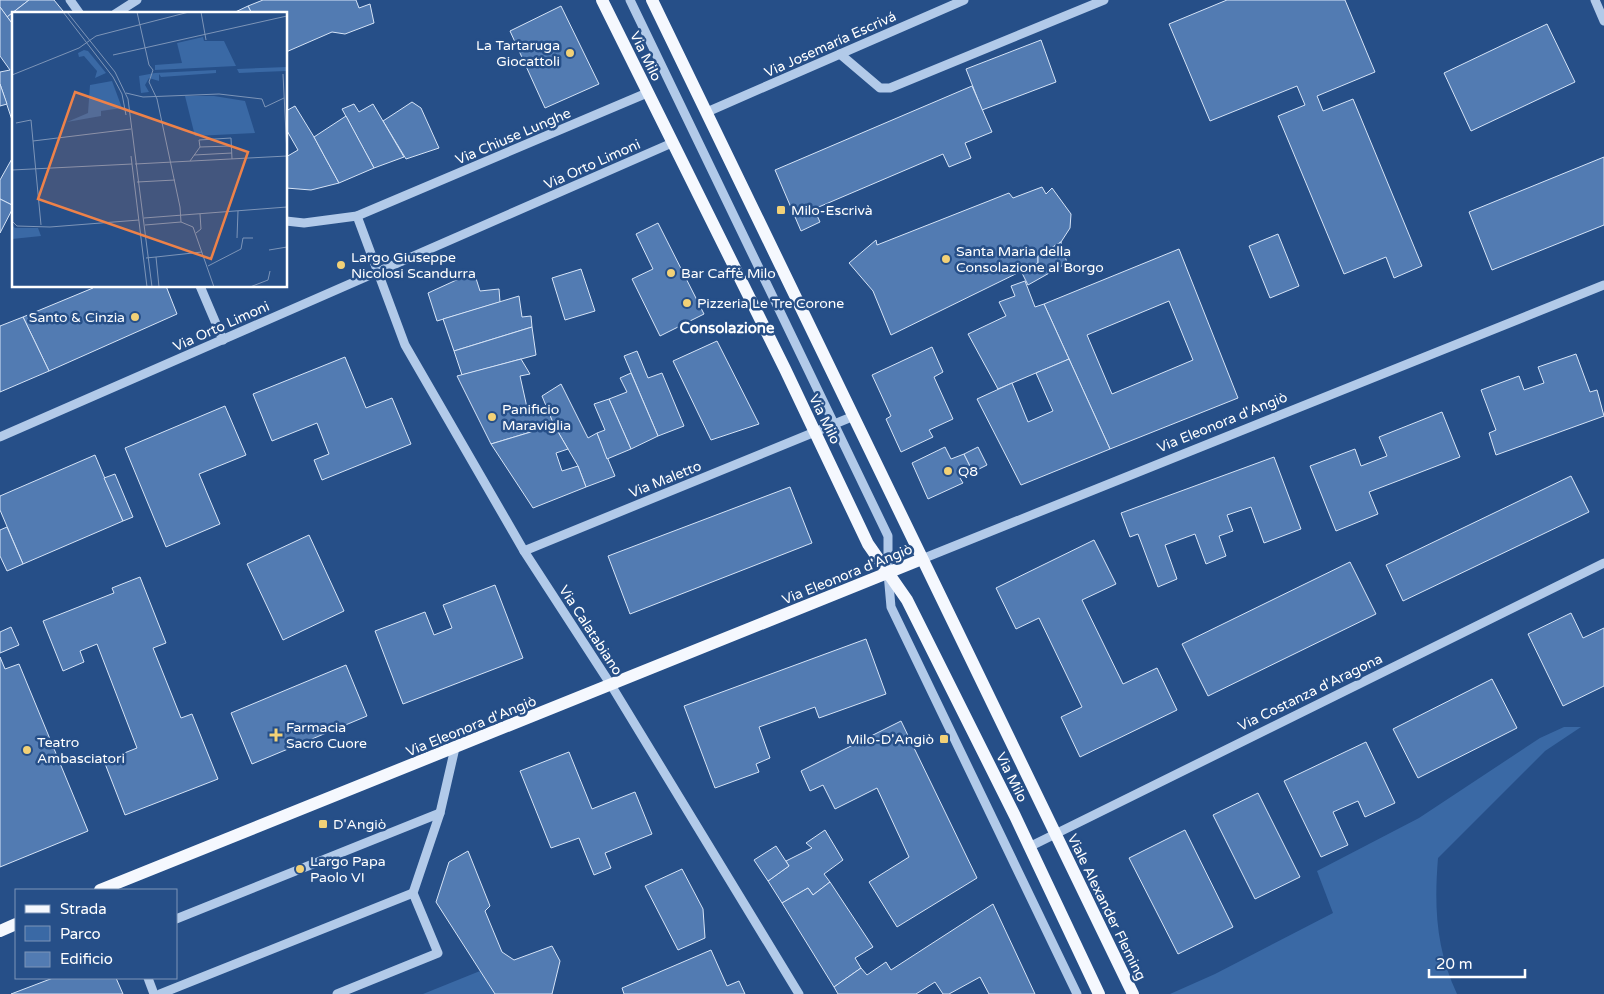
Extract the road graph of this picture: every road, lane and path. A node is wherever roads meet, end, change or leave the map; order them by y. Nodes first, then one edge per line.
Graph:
1 (70, 0) edge
2 (137, 0) edge
3 (602, 0) edge
4 (630, 0) edge
5 (652, 0) edge
6 (964, 0) edge
7 (1104, 0) edge
8 (1594, 0) edge
9 (79, 12) edge
10 (118, 12) edge
11 (1604, 21) edge
12 (840, 54) junction
13 (647, 93) junction
14 (707, 112) junction
15 (672, 143) junction
16 (357, 216) junction
17 (288, 221) edge
18 (378, 272) junction
19 (1604, 284) edge
20 (201, 288) edge
21 (222, 340) junction
22 (854, 416) junction
23 (835, 424) junction
24 (815, 432) junction
25 (0, 437) edge
26 (524, 551) junction
27 (922, 560) junction
28 (1604, 563) edge
29 (888, 573) junction
30 (611, 685) junction
31 (455, 748) junction
32 (440, 813) junction
33 (1055, 833) junction
34 (1029, 847) junction
35 (108, 889) edge
36 (413, 892) junction
37 (178, 918) edge
38 (15, 924) edge
39 (0, 931) edge
40 (148, 979) edge
41 (154, 994) edge
42 (160, 994) edge
43 (337, 994) edge
44 (799, 994) edge
45 (1077, 994) edge
46 (1099, 994) edge
47 (1132, 994) edge

1 - 9 street
2 - 10 street
3 - 13 main road, Via Milo
4 - 23 street
5 - 14 main road, Via Milo
6 - 12 street, Via Josemaría Escrivá
7 - 12 street
8 - 11 street
12 - 14 street, Via Josemaría Escrivá
13 - 15 main road, Via Milo
13 - 16 street, Via Chiuse Lunghe
14 - 22 main road, Via Milo
15 - 18 street, Via Orto Limoni
15 - 24 main road, Via Milo
16 - 17 street, Via Chiuse Lunghe
16 - 18 street, Via Calatabiano
18 - 21 street, Via Orto Limoni
18 - 26 street, Via Calatabiano
19 - 27 street, Via Eleonora d'Angiò
20 - 21 street
21 - 25 street, Via Orto Limoni
22 - 23 street, Via Maletto
22 - 27 main road, Via Milo
23 - 24 street, Via Maletto
23 - 29 street
24 - 26 street, Via Maletto
24 - 29 main road, Via Milo
26 - 30 street, Via Calatabiano
27 - 29 main road, Via Eleonora d'Angiò
27 - 33 main road, Via Milo
28 - 33 street, Via Costanza d'Aragona
29 - 30 main road, Via Eleonora d'Angiò
29 - 34 main road, Via Milo
29 - 45 street
30 - 31 main road, Via Eleonora d'Angiò
30 - 44 street, Via Calatabiano
31 - 32 street
31 - 35 main road, Via Eleonora d'Angiò
32 - 36 street
32 - 37 street
33 - 34 street, Via Costanza d'Aragona
33 - 47 main road, Viale Alexander Fleming
34 - 46 main road
36 - 42 street
36 - 43 street
38 - 39 main road
40 - 41 street

